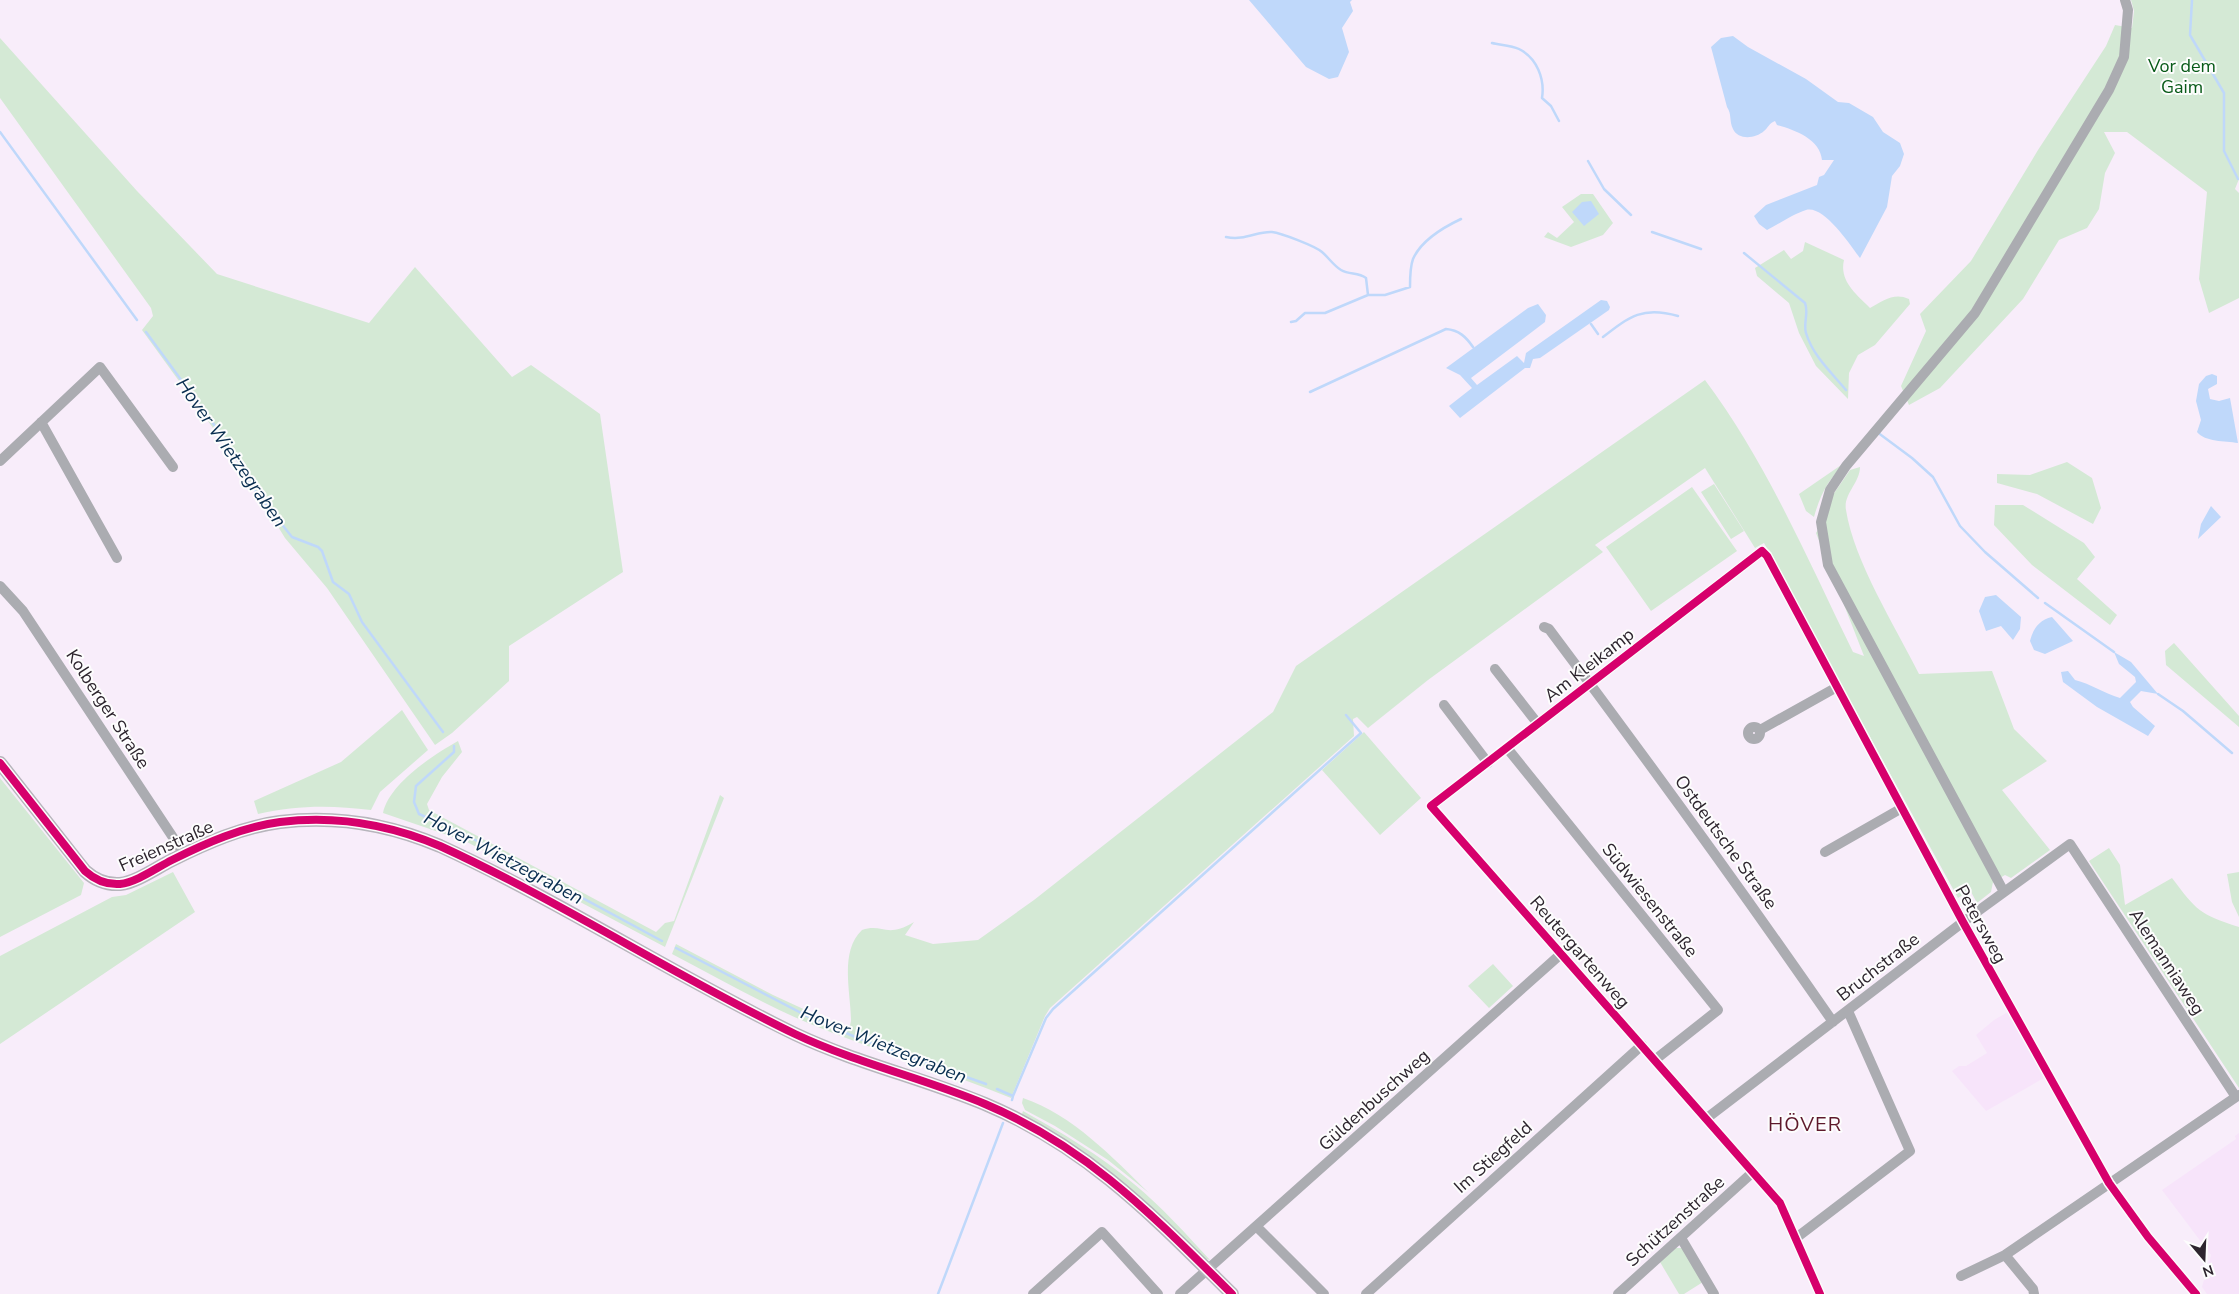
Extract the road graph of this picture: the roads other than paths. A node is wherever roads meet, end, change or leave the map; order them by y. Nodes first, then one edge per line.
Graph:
1 (2125, 0) edge
2 (41, 422) junction
3 (0, 460) edge
4 (172, 467) dead end
5 (1765, 553) joint
6 (117, 558) dead end
7 (0, 586) edge
8 (1544, 627) dead end
9 (1495, 669) dead end
10 (1590, 683) junction
11 (1837, 687) junction
12 (1444, 705) dead end
13 (1538, 724) junction
14 (1760, 730) dead end
15 (1507, 748) junction
16 (0, 763) edge
17 (1488, 763) junction
18 (1432, 806) joint
19 (1902, 808) junction
20 (2070, 844) joint
21 (1825, 852) dead end
22 (184, 854) junction
23 (2004, 892) junction
24 (1963, 922) junction
25 (1562, 953) junction
26 (1848, 1011) junction
27 (1833, 1022) junction
28 (1642, 1044) junction
29 (1656, 1060) junction
30 (2238, 1096) edge
31 (1707, 1118) junction
32 (1753, 1172) junction
33 (2109, 1184) junction
34 (1257, 1226) junction
35 (1681, 1238) junction
36 (1796, 1238) junction
37 (2006, 1255) junction
38 (1208, 1270) junction
39 (1961, 1276) dead end
40 (1033, 1294) edge
41 (1158, 1294) edge
42 (1180, 1294) edge
43 (1232, 1294) edge
44 (1324, 1294) edge
45 (1366, 1294) edge
46 (1618, 1294) edge
47 (1714, 1294) edge
48 (1820, 1294) edge
49 (2034, 1294) edge
50 (2196, 1294) edge

1 - 23 street
2 - 3 street
2 - 4 street
2 - 6 street
5 - 10 street, Am Kleikamp
5 - 11 street, Petersweg
7 - 22 street, Kolberger Straße
8 - 10 street, Am Kleikamp
9 - 13 street, Am Kleikamp
10 - 13 street, Am Kleikamp
10 - 27 street, Ostdeutsche Straße
11 - 14 street
11 - 19 street, Petersweg
12 - 17 street
13 - 15 street, Am Kleikamp
15 - 17 street, Am Kleikamp
15 - 29 street, Südwiesenstraße
16 - 22 street, Freienstraße
17 - 18 street, Am Kleikamp
18 - 25 street, Reutergartenweg
19 - 21 street
19 - 24 street, Petersweg
20 - 23 street, Bruchstraße
20 - 30 street, Alemanniaweg
22 - 38 street, Freienstraße
23 - 24 street, Bruchstraße
24 - 26 street, Bruchstraße
24 - 33 street, Petersweg
25 - 28 street, Reutergartenweg
25 - 34 street, Güldenbuschweg
26 - 27 street, Bruchstraße
26 - 36 street
27 - 31 street, Bruchstraße
28 - 29 street, Reutergartenweg
28 - 45 street, Im Stiegfeld
29 - 31 street, Reutergartenweg
30 - 33 street
31 - 32 street, Reutergartenweg
32 - 35 street, Schützenstraße
32 - 36 street, Reutergartenweg
33 - 37 street
33 - 50 street, Petersweg
34 - 38 street, Güldenbuschweg
34 - 44 street
35 - 46 street, Schützenstraße
35 - 47 street
36 - 48 street, Reutergartenweg
37 - 39 street
37 - 49 street
38 - 42 street, Güldenbuschweg
38 - 43 street, Freienstraße
40 - 41 street

